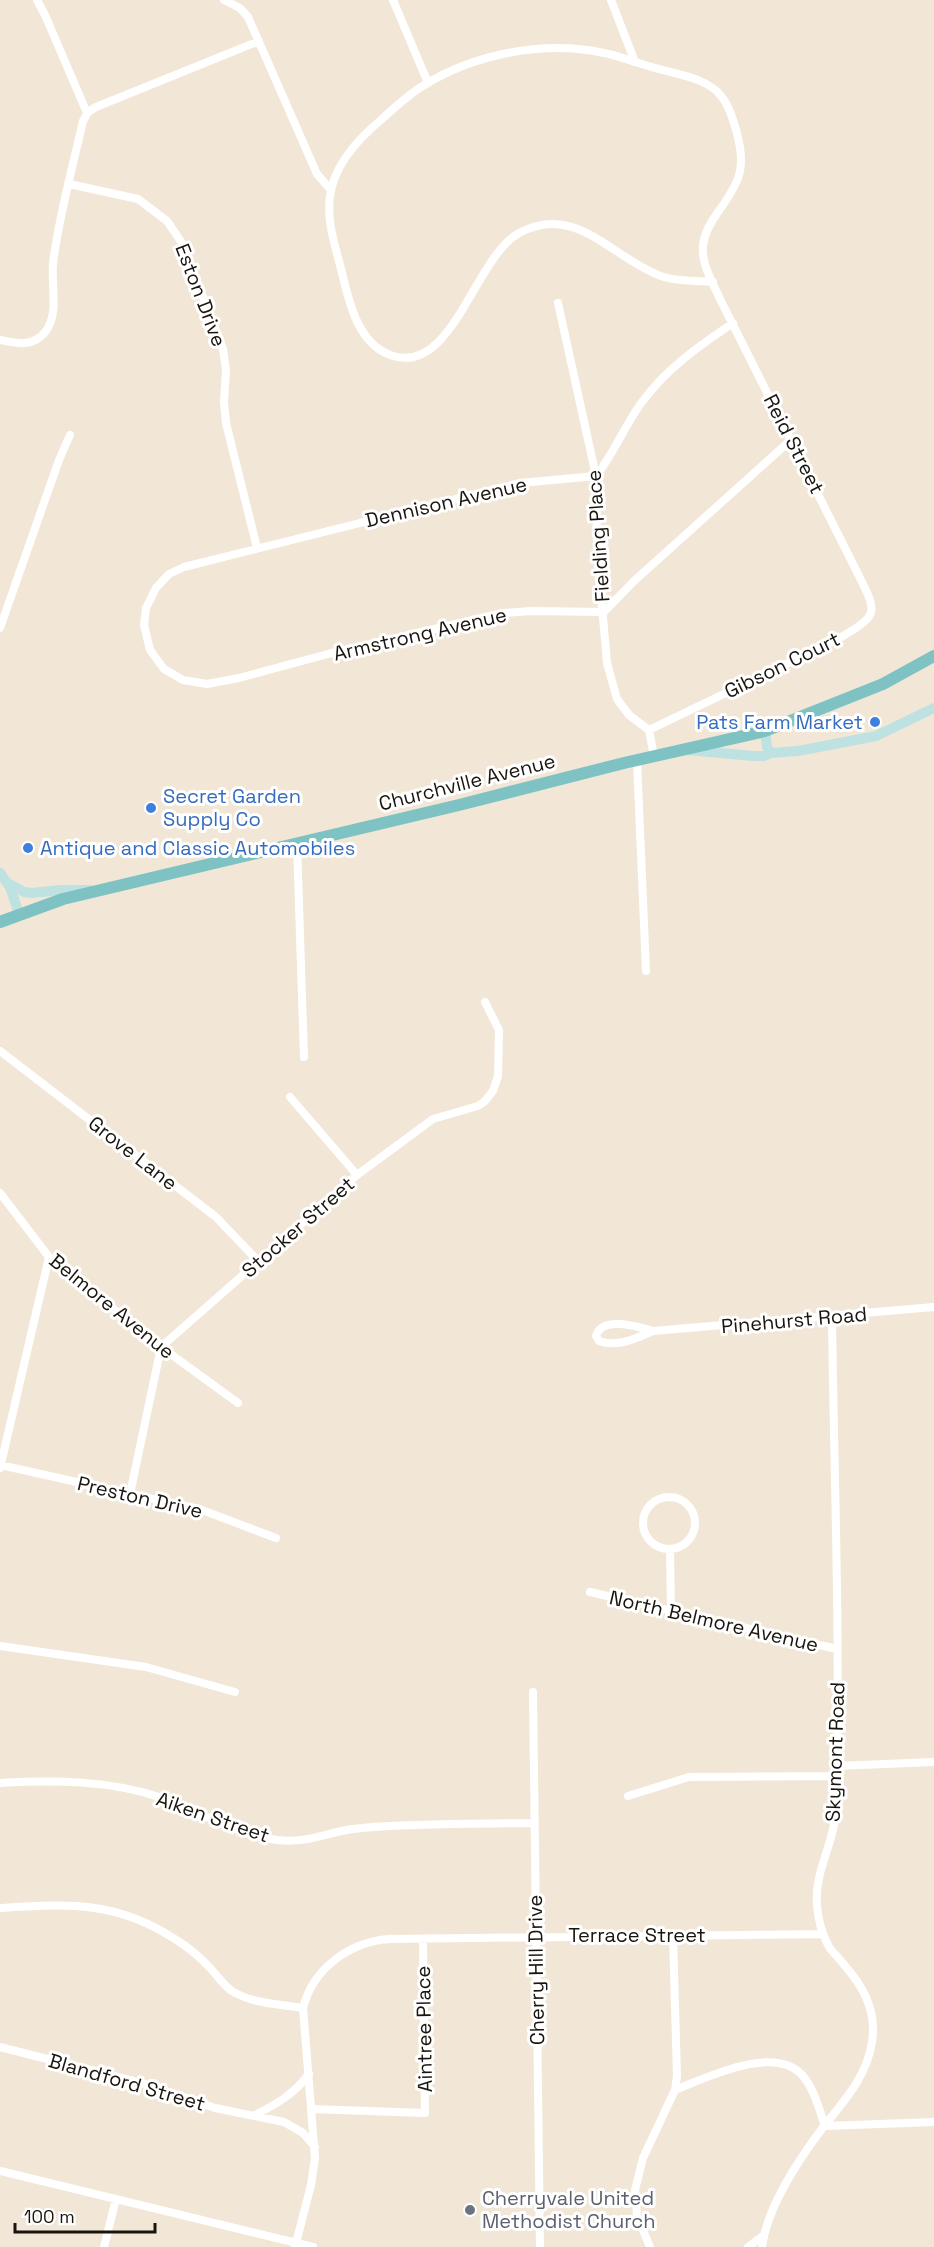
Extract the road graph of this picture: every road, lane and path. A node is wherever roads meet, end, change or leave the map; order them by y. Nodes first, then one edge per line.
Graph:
1 (37, 0) edge
2 (224, 0) edge
3 (393, 0) edge
4 (611, 0) edge
5 (259, 41) junction
6 (635, 62) junction
7 (428, 83) junction
8 (87, 113) junction
9 (69, 184) junction
10 (331, 190) junction
11 (712, 282) junction
12 (558, 303) dead end
13 (733, 323) junction
14 (0, 340) edge
15 (70, 435) dead end
16 (792, 439) junction
17 (596, 476) junction
18 (257, 548) junction
19 (873, 607) joint
20 (604, 612) junction
21 (0, 628) edge
22 (147, 642) joint
23 (934, 656) edge
24 (934, 708) edge
25 (649, 730) junction
26 (765, 731) junction
27 (684, 750) junction
28 (771, 753) junction
29 (654, 756) junction
30 (637, 760) junction
31 (297, 844) junction
32 (3, 877) edge
33 (102, 890) junction
34 (19, 914) junction
35 (0, 922) edge
36 (646, 970) dead end
37 (485, 1002) dead end
38 (0, 1051) edge
39 (304, 1058) dead end
40 (290, 1097) dead end
41 (357, 1175) junction
42 (0, 1193) edge
43 (49, 1257) junction
44 (259, 1262) junction
45 (934, 1307) edge
46 (832, 1317) junction
47 (653, 1331) junction
48 (161, 1347) junction
49 (238, 1403) dead end
50 (0, 1466) edge
51 (130, 1494) junction
52 (276, 1538) dead end
53 (670, 1549) junction
54 (590, 1592) dead end
55 (671, 1610) junction
56 (0, 1646) edge
57 (837, 1649) junction
58 (235, 1692) dead end
59 (533, 1692) dead end
60 (934, 1762) edge
61 (836, 1766) junction
62 (836, 1776) junction
63 (0, 1783) edge
64 (628, 1796) dead end
65 (534, 1823) junction
66 (0, 1908) edge
67 (823, 1934) junction
68 (673, 1935) junction
69 (536, 1936) junction
70 (423, 1939) junction
71 (303, 2008) junction
72 (0, 2047) edge
73 (309, 2074) junction
74 (675, 2090) junction
75 (311, 2109) junction
76 (255, 2115) junction
77 (934, 2122) edge
78 (825, 2126) junction
79 (315, 2148) junction
80 (0, 2170) edge
81 (116, 2199) junction
82 (763, 2236) junction
83 (296, 2245) edge
84 (104, 2247) edge
85 (314, 2247) edge
86 (540, 2247) edge
87 (650, 2247) edge
88 (748, 2247) edge
89 (762, 2247) edge

1 - 8 street
2 - 5 street
3 - 7 street
4 - 6 street
5 - 8 street
5 - 10 street
6 - 7 street, Reid Street
6 - 11 street, Reid Street
7 - 10 street, Reid Street
8 - 9 street
9 - 14 street
9 - 18 street, Eston Drive
10 - 11 street
11 - 13 street, Reid Street
12 - 17 street, Fielding Place
13 - 16 street, Reid Street
13 - 17 street
15 - 21 street
16 - 19 street, Reid Street
16 - 20 street
17 - 18 street, Dennison Avenue
17 - 20 street, Fielding Place
18 - 22 street, Dennison Avenue
19 - 25 street, Gibson Court
20 - 22 street, Armstrong Avenue
20 - 25 street, Fielding Place
23 - 26 main road, Churchville Avenue
24 - 28 street
25 - 29 street
26 - 27 main road, Churchville Avenue
26 - 28 street
27 - 28 street
27 - 29 main road, Churchville Avenue
29 - 30 main road, Churchville Avenue
30 - 31 main road, Churchville Avenue
30 - 36 street
31 - 33 main road, Churchville Avenue
31 - 39 street
32 - 33 street
32 - 34 street
33 - 34 main road, Churchville Avenue
34 - 35 main road, Churchville Avenue
37 - 41 street, Stocker Street
38 - 44 street, Grove Lane
40 - 41 street
41 - 44 street, Stocker Street
42 - 43 street, Belmore Avenue
43 - 48 street, Belmore Avenue
43 - 50 street
44 - 48 street, Stocker Street
45 - 46 street, Pinehurst Road
46 - 47 street, Pinehurst Road
46 - 57 street, Skymont Road
47 - 47 street, Pinehurst Road
48 - 49 street, Belmore Avenue
48 - 51 street
50 - 51 street, Preston Drive
51 - 52 street, Preston Drive
53 - 53 street
53 - 55 street
54 - 55 street, North Belmore Avenue
55 - 57 street, North Belmore Avenue
56 - 58 street
57 - 61 street, Skymont Road
59 - 65 street, Cherry Hill Drive
60 - 61 street
61 - 62 street, Skymont Road
62 - 64 street
62 - 67 street, Skymont Road
63 - 65 street, Aiken Street
65 - 69 street, Cherry Hill Drive
66 - 71 street
67 - 68 street, Terrace Street
67 - 78 street, Skymont Road
68 - 69 street, Terrace Street
68 - 74 street
69 - 70 street, Terrace Street
69 - 86 street, Cherry Hill Drive
70 - 71 street, Terrace Street
70 - 75 street, Aintree Place
71 - 73 street
72 - 76 street, Blandford Street
73 - 75 street
73 - 76 street
74 - 78 street
74 - 87 street
75 - 79 street
76 - 79 street, Blandford Street
77 - 78 street
78 - 82 street, Skymont Road
79 - 83 street
80 - 81 street
81 - 83 street
81 - 84 street
82 - 88 street
82 - 89 street, Skymont Road
83 - 85 street

